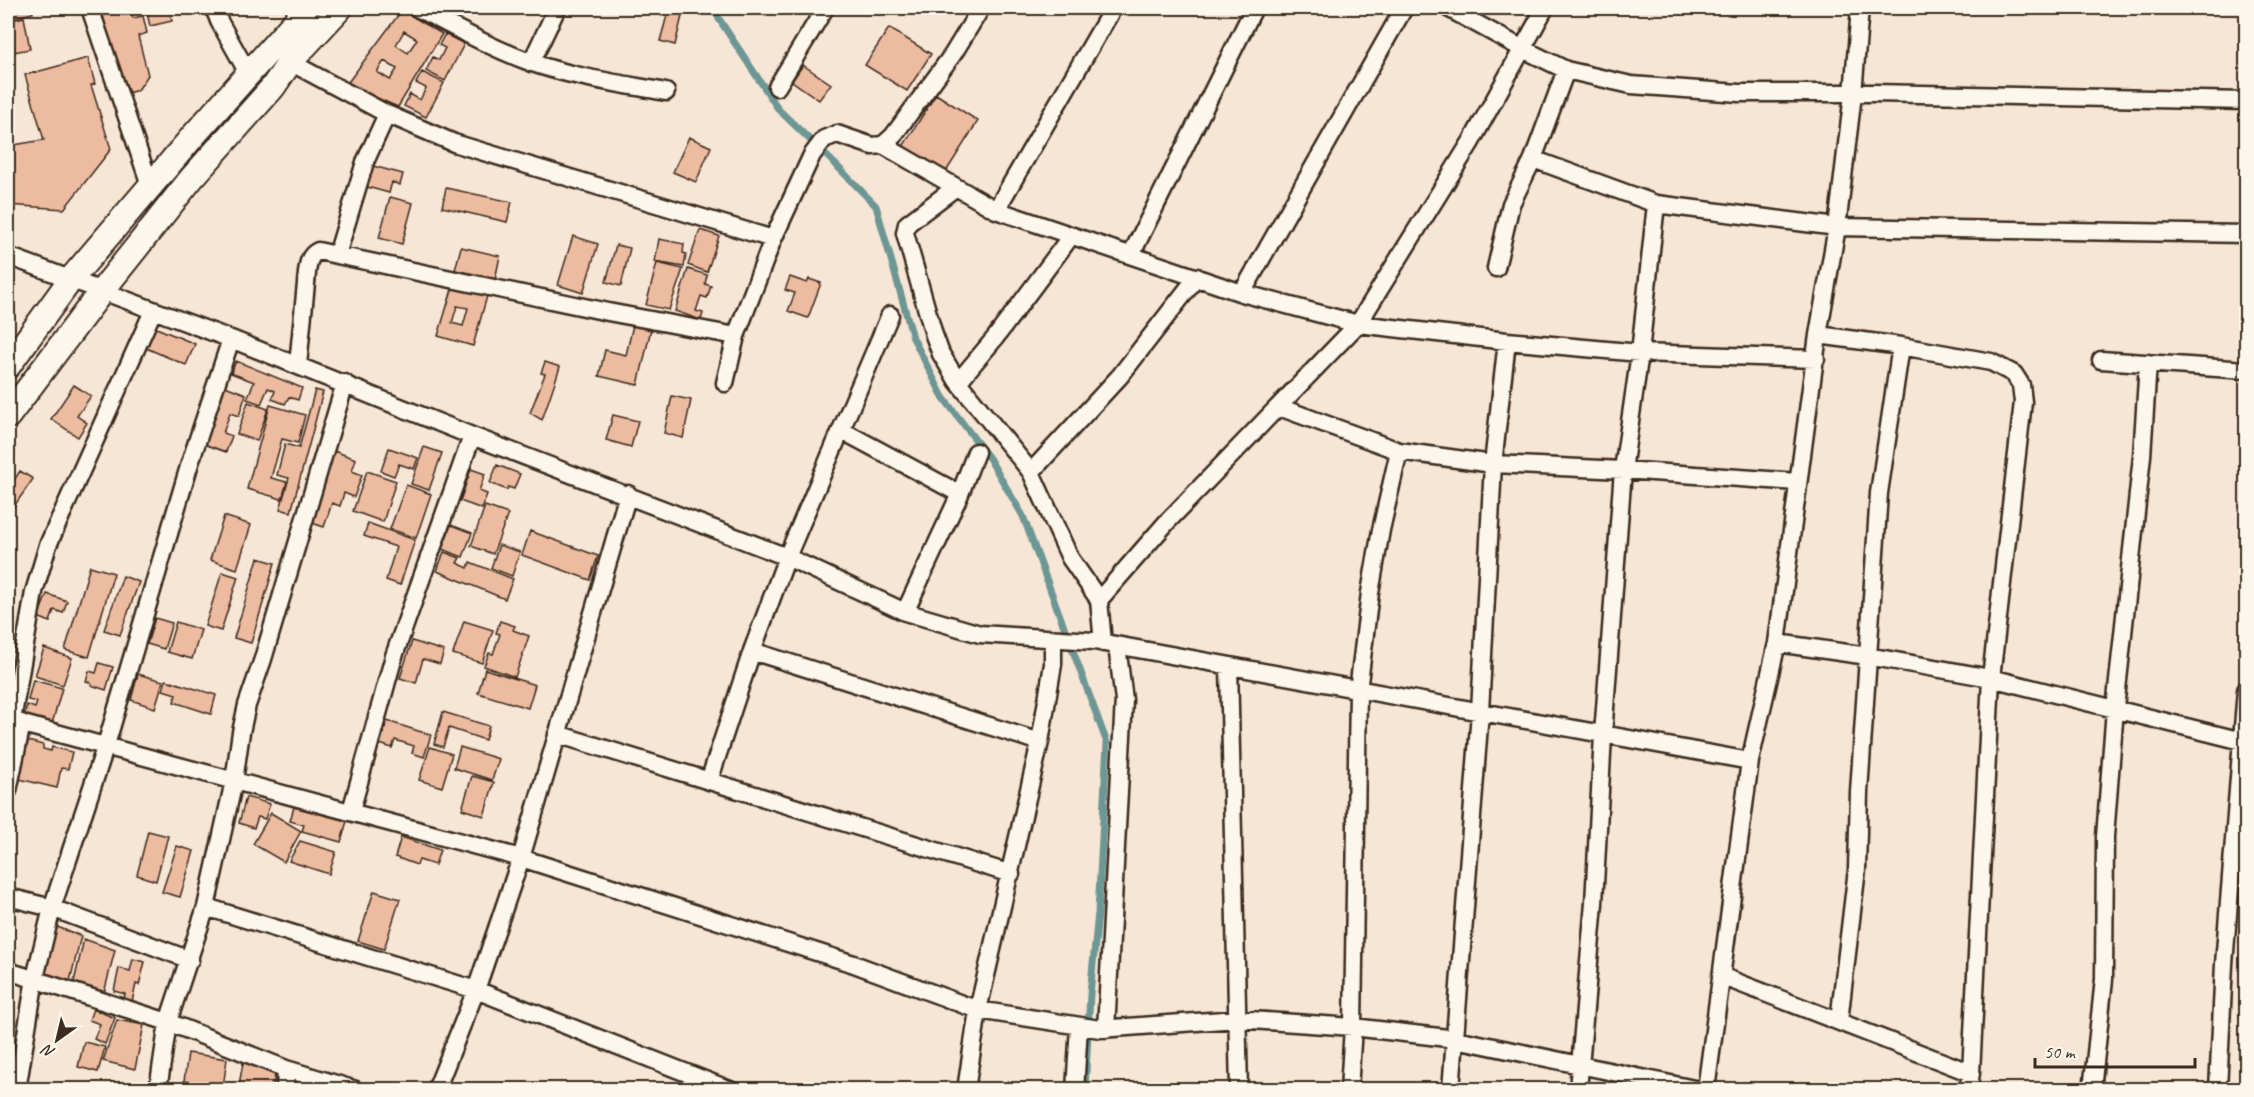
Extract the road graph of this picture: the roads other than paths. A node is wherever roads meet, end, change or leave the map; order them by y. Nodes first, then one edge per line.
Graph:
1 (90, 8) edge
2 (214, 8) edge
3 (307, 8) edge
4 (340, 8) edge
5 (417, 8) edge
6 (557, 8) edge
7 (825, 8) edge
8 (981, 8) edge
9 (1113, 8) edge
10 (1254, 8) edge
11 (1404, 8) edge
12 (1448, 8) edge
13 (1545, 8) edge
14 (1860, 8) edge
15 (1523, 49) junction
16 (290, 62) junction
17 (531, 63) junction
18 (1566, 70) junction
19 (248, 72) junction
20 (777, 87) dead end
21 (666, 92) dead end
22 (1853, 94) junction
23 (2247, 101) edge
24 (387, 114) junction
25 (883, 145) junction
26 (1533, 159) junction
27 (150, 185) junction
28 (956, 187) junction
29 (1656, 204) junction
30 (996, 210) junction
31 (1837, 227) junction
32 (2247, 234) edge
33 (1071, 236) junction
34 (773, 239) junction
35 (337, 255) junction
36 (1131, 255) junction
37 (8, 256) edge
38 (1496, 268) dead end
39 (1197, 277) junction
40 (71, 279) junction
41 (101, 292) junction
42 (1242, 293) junction
43 (153, 311) junction
44 (890, 315) dead end
45 (1358, 324) junction
46 (1818, 335) junction
47 (736, 336) junction
48 (231, 339) junction
49 (1507, 341) junction
50 (1901, 346) junction
51 (1640, 353) junction
52 (1816, 359) junction
53 (2101, 360) dead end
54 (2148, 363) junction
55 (298, 365) junction
56 (8, 366) edge
57 (2247, 370) edge
58 (958, 382) junction
59 (345, 383) junction
60 (725, 383) dead end
61 (1279, 407) junction
62 (8, 417) edge
63 (841, 430) junction
64 (472, 436) junction
65 (976, 452) dead end
66 (1399, 452) junction
67 (1493, 464) junction
68 (1623, 470) junction
69 (1031, 472) junction
70 (1798, 482) junction
71 (628, 494) junction
72 (960, 494) junction
73 (787, 557) junction
74 (1099, 600) junction
75 (905, 612) junction
76 (1055, 640) junction
77 (1777, 643) junction
78 (1105, 644) junction
79 (752, 651) junction
80 (1868, 656) junction
81 (1230, 666) junction
82 (1990, 678) junction
83 (2247, 690) edge
84 (1358, 691) junction
85 (2115, 709) junction
86 (1480, 712) junction
87 (14, 721) edge
88 (557, 734) junction
89 (1604, 735) junction
90 (1040, 742) junction
91 (2245, 742) edge
92 (106, 745) junction
93 (1750, 761) junction
94 (234, 781) junction
95 (709, 781) junction
96 (8, 791) edge
97 (351, 811) junction
98 (520, 858) junction
99 (1011, 874) junction
100 (8, 897) edge
101 (206, 906) junction
102 (52, 908) junction
103 (190, 960) junction
104 (8, 971) edge
105 (1721, 976) junction
106 (35, 978) junction
107 (476, 990) junction
108 (978, 1010) junction
109 (1237, 1019) junction
110 (1839, 1021) junction
111 (168, 1022) junction
112 (1080, 1027) junction
113 (1353, 1027) junction
114 (1103, 1029) junction
115 (1456, 1039) junction
116 (1580, 1066) junction
117 (286, 1069) junction
118 (1969, 1081) edge
119 (17, 1089) edge
120 (158, 1089) edge
121 (285, 1089) edge
122 (356, 1089) edge
123 (436, 1089) edge
124 (730, 1089) edge
125 (966, 1089) edge
126 (1075, 1089) edge
127 (1239, 1089) edge
128 (1349, 1089) edge
129 (1451, 1089) edge
130 (1578, 1089) edge
131 (1699, 1089) edge
132 (1706, 1089) edge
133 (2092, 1089) edge
134 (2218, 1089) edge

1 - 27 street
2 - 19 street
3 - 19 main road
4 - 16 main road
5 - 17 street
6 - 17 street
7 - 20 street
8 - 25 street
9 - 30 street
10 - 36 street
11 - 42 street
12 - 15 street
13 - 15 street
14 - 22 street
15 - 18 street
15 - 45 street
16 - 24 street
16 - 41 main road
17 - 21 street
18 - 22 street
18 - 26 street
19 - 27 main road
22 - 23 street
22 - 31 street
24 - 34 street
24 - 35 street
25 - 28 street
25 - 34 street
26 - 29 street
26 - 38 street
27 - 40 main road
28 - 30 street
28 - 58 street
29 - 31 street
29 - 51 street
30 - 33 street
31 - 32 street
31 - 46 street
33 - 36 street
33 - 58 street
34 - 47 street
35 - 47 street
35 - 55 street
36 - 39 street
37 - 40 street
39 - 42 street
39 - 69 street
40 - 41 street
40 - 56 main road
41 - 43 street
41 - 62 main road
42 - 45 street
43 - 48 street
43 - 87 street
44 - 63 street
45 - 49 street
45 - 61 street
46 - 50 street
46 - 52 street
47 - 60 street
48 - 55 street
48 - 92 street
49 - 51 street
49 - 67 street
50 - 80 street
50 - 82 street
51 - 52 street
51 - 68 street
52 - 70 street
53 - 54 street
54 - 57 street
54 - 85 street
55 - 59 street
58 - 69 street
59 - 64 street
59 - 94 street
61 - 66 street
61 - 74 street
63 - 72 street
63 - 73 street
64 - 71 street
64 - 97 street
65 - 72 street
66 - 67 street
66 - 84 street
67 - 68 street
67 - 86 street
68 - 70 street
68 - 89 street
69 - 74 street
70 - 77 street
71 - 73 street
71 - 88 street
72 - 75 street
73 - 75 street
73 - 79 street
74 - 78 street
75 - 76 street
76 - 78 street
76 - 90 street
77 - 80 street
77 - 93 street
78 - 81 street
78 - 114 street
79 - 90 street
79 - 95 street
80 - 82 street
80 - 110 street
81 - 84 street
81 - 109 street
82 - 85 street
82 - 118 street
83 - 91 street
84 - 86 street
84 - 113 street
85 - 91 street
85 - 133 street
86 - 89 street
86 - 115 street
87 - 92 street
87 - 96 street
88 - 95 street
88 - 98 street
89 - 93 street
89 - 116 street
90 - 99 street
91 - 134 street
92 - 94 street
92 - 102 street
93 - 105 street
94 - 97 street
94 - 101 street
95 - 99 street
97 - 98 street
98 - 107 street
98 - 108 street
99 - 108 street
100 - 102 street
101 - 103 street
101 - 107 street
102 - 103 street
102 - 106 street
103 - 111 street
104 - 106 street
105 - 110 street
105 - 132 street
106 - 111 street
106 - 119 street
107 - 123 street
107 - 124 street
108 - 112 street
108 - 125 street
109 - 113 street
109 - 114 street
109 - 127 street
110 - 118 street
111 - 117 street
111 - 120 street
112 - 114 street
112 - 126 street
113 - 115 street
113 - 128 street
115 - 116 street
115 - 129 street
116 - 130 street
116 - 131 street
117 - 121 street
117 - 122 street

